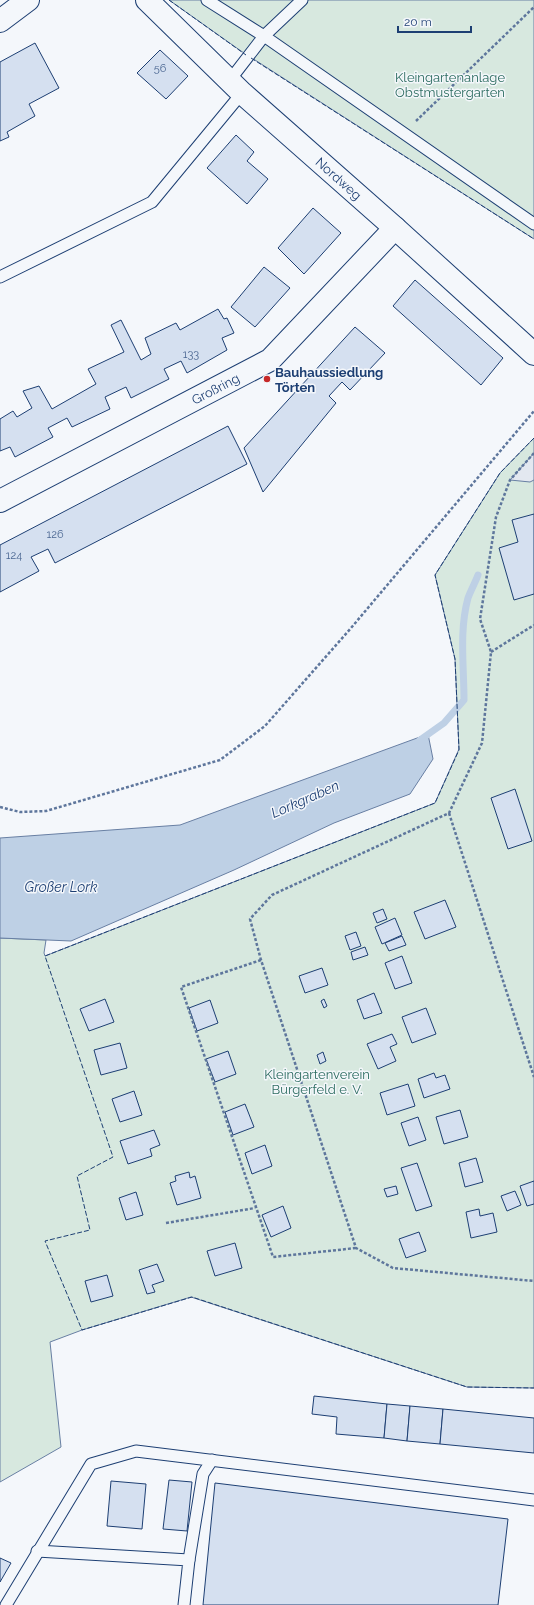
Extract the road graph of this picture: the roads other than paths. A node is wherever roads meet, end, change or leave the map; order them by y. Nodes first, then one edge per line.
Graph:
1 (28, 0) edge
2 (147, 0) edge
3 (206, 0) edge
4 (302, 0) edge
5 (0, 21) edge
6 (264, 36) junction
7 (236, 87) junction
8 (534, 224) edge
9 (396, 228) junction
10 (0, 277) edge
11 (534, 354) edge
12 (0, 501) edge
13 (212, 1460) junction
14 (534, 1500) edge
15 (38, 1551) junction
16 (189, 1560) junction
17 (6, 1605) edge
18 (184, 1605) edge

1 - 5 street
2 - 7 street, Nordweg
3 - 6 lane
4 - 6 lane
6 - 7 lane
6 - 8 lane
7 - 9 street, Nordweg
7 - 10 lane
9 - 11 street, Nordweg
9 - 12 street, Großring
13 - 14 lane
13 - 15 lane
13 - 16 lane
15 - 16 lane
15 - 17 lane
16 - 18 lane

